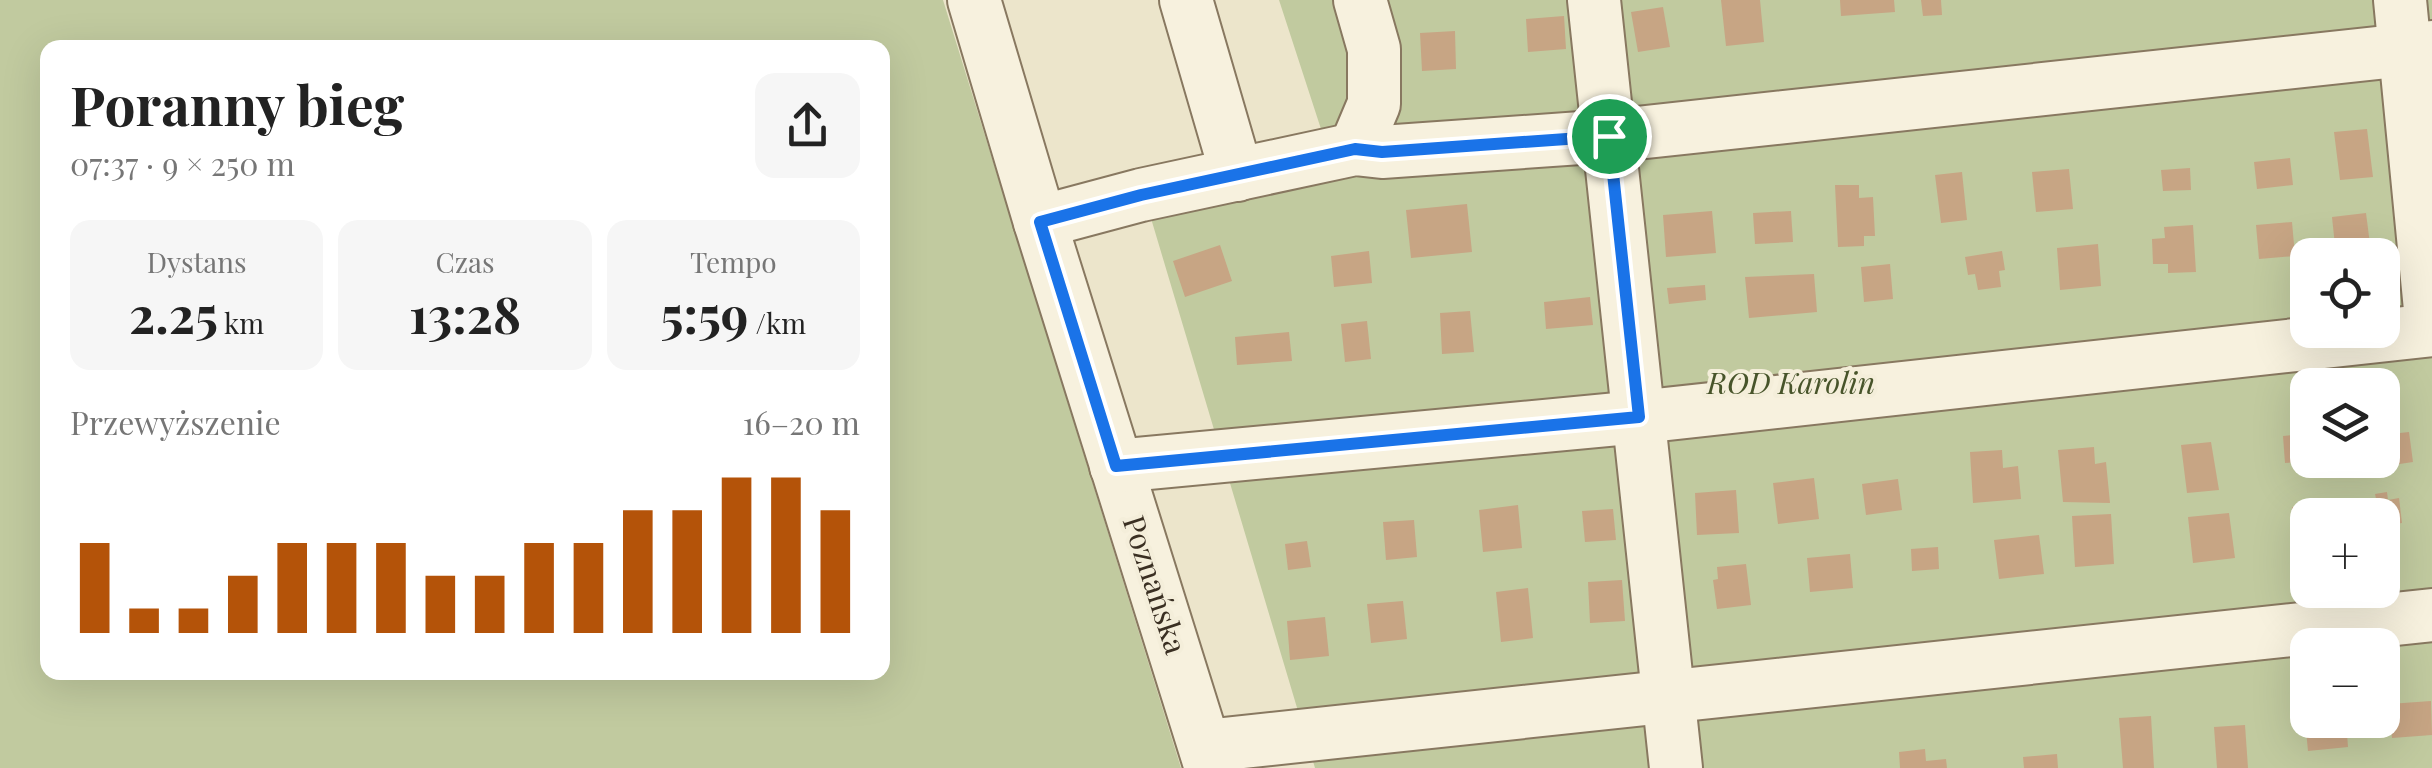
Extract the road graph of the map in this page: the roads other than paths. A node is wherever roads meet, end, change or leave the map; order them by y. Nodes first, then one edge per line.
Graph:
1 (974, 0) edge
2 (1186, 0) edge
3 (1360, 0) edge
4 (1594, 0) edge
5 (2412, 32) edge
6 (1609, 136) junction
7 (1355, 149) junction
8 (1237, 174) junction
9 (1040, 222) junction
10 (2432, 330) edge
11 (1639, 417) junction
12 (1116, 466) junction
13 (2432, 615) edge
14 (1668, 697) junction
15 (1208, 757) edge
16 (1676, 768) edge

1 - 9 street, Poznańska
2 - 8 street
3 - 7 street
4 - 6 street
5 - 6 street
5 - 10 street
6 - 7 street
6 - 11 street
7 - 8 street
8 - 9 street
9 - 12 street, Poznańska
10 - 11 street
11 - 12 street
11 - 14 street
12 - 15 street, Poznańska
13 - 14 street
14 - 15 street
14 - 16 street

